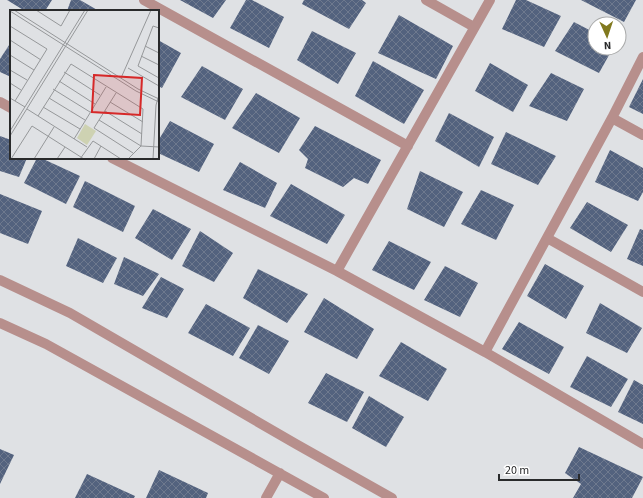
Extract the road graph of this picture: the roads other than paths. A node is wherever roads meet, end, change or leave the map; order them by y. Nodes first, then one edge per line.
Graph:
1 (144, 0) edge
2 (426, 0) edge
3 (490, 0) edge
4 (474, 27) junction
5 (643, 57) edge
6 (0, 102) edge
7 (10, 107) edge
8 (612, 118) junction
9 (643, 135) edge
10 (408, 146) junction
11 (114, 159) edge
12 (547, 238) junction
13 (337, 271) junction
14 (0, 280) edge
15 (643, 292) edge
16 (0, 323) edge
17 (485, 352) junction
18 (643, 444) edge
19 (280, 473) junction
20 (266, 498) edge
21 (324, 498) edge
22 (392, 498) edge

1 - 10 street
2 - 4 street
3 - 4 street
4 - 10 street
5 - 8 street
6 - 7 street
8 - 9 street
8 - 12 street
10 - 13 street
11 - 13 street
12 - 15 street
12 - 17 street
13 - 17 street
14 - 22 street
16 - 19 street
17 - 18 street
19 - 20 street
19 - 21 street

